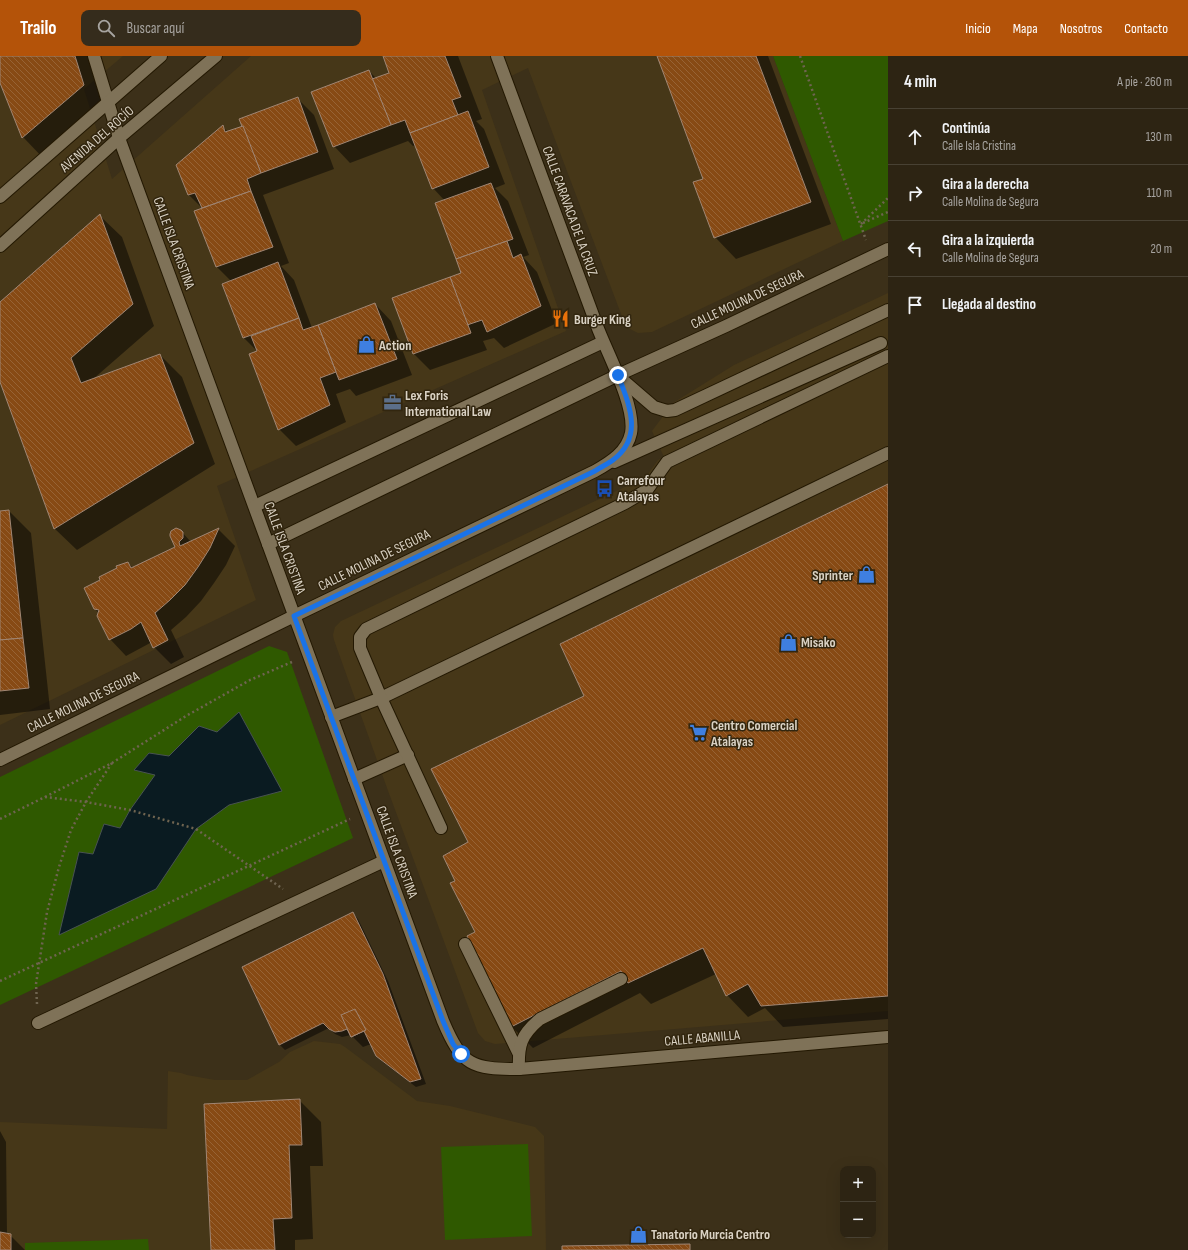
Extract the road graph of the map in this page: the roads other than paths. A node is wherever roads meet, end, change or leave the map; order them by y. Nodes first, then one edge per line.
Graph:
1 (94, 56) edge
2 (161, 56) edge
3 (216, 56) edge
4 (497, 56) edge
5 (108, 101) junction
6 (119, 138) junction
7 (0, 197) edge
8 (0, 246) edge
9 (888, 248) edge
10 (888, 310) edge
11 (603, 342) junction
12 (881, 343) dead end
13 (888, 356) edge
14 (618, 375) junction
15 (888, 453) edge
16 (595, 471) junction
17 (255, 506) junction
18 (268, 544) junction
19 (294, 616) junction
20 (381, 698) junction
21 (331, 717) junction
22 (408, 756) junction
23 (0, 760) edge
24 (354, 779) junction
25 (441, 828) dead end
26 (384, 861) junction
27 (465, 944) dead end
28 (621, 979) dead end
29 (38, 1023) road end
30 (888, 1038) edge
31 (519, 1054) junction
32 (519, 1069) junction

1 - 5 street, CALLE ISLA CRISTINA
2 - 5 street, AVENIDA DEL ROCÍO
3 - 6 street, AVENIDA DEL ROCÍO
4 - 11 street, CALLE CARAVACA DE LA CRUZ
5 - 6 street, CALLE ISLA CRISTINA
5 - 7 street, AVENIDA DEL ROCÍO
6 - 8 street, AVENIDA DEL ROCÍO
6 - 17 street, CALLE ISLA CRISTINA
9 - 14 street, CALLE MOLINA DE SEGURA
10 - 14 street
11 - 14 street, CALLE CARAVACA DE LA CRUZ
11 - 17 street
12 - 16 street
13 - 20 street
14 - 16 street, CALLE MOLINA DE SEGURA
14 - 18 street, CALLE MOLINA DE SEGURA
15 - 20 street
16 - 19 street, CALLE MOLINA DE SEGURA
17 - 18 street, CALLE ISLA CRISTINA
18 - 19 street, CALLE ISLA CRISTINA
19 - 21 street, CALLE ISLA CRISTINA
19 - 23 street, CALLE MOLINA DE SEGURA
20 - 21 street
20 - 22 street
21 - 24 street, CALLE ISLA CRISTINA
22 - 24 street
22 - 25 street
24 - 26 street, CALLE ISLA CRISTINA
26 - 29 street
26 - 32 street, CALLE ISLA CRISTINA
27 - 31 street
28 - 31 street
30 - 32 street, CALLE ABANILLA
31 - 32 street

